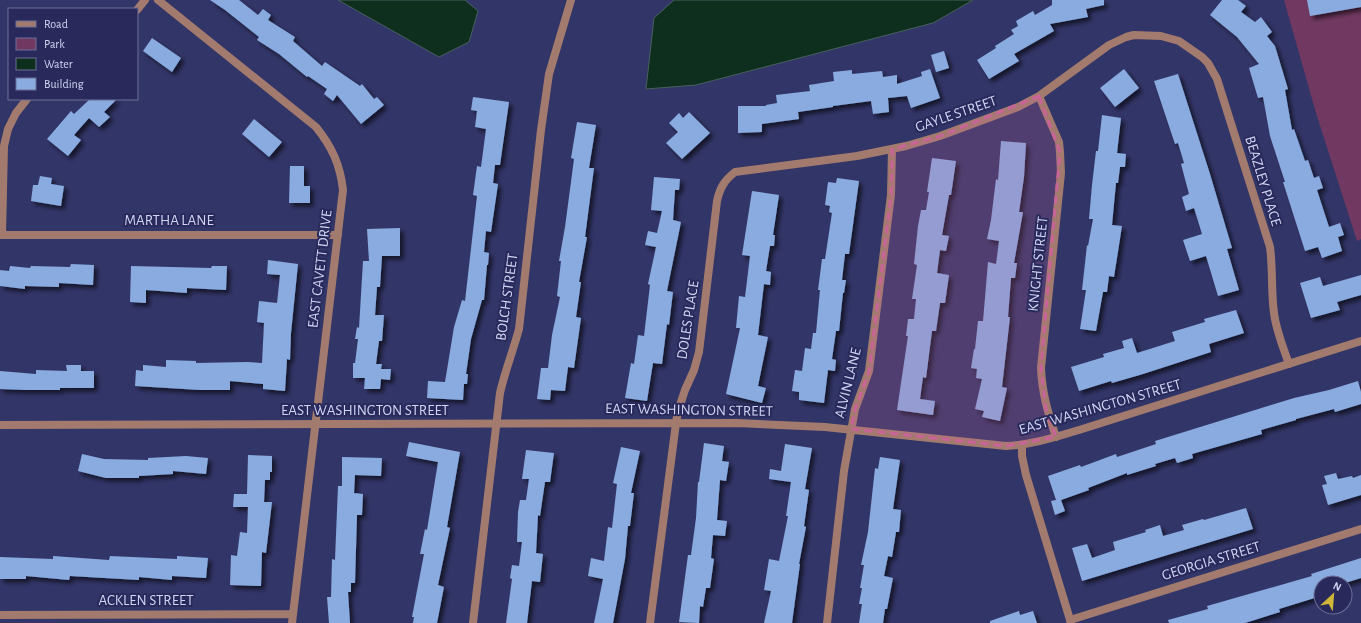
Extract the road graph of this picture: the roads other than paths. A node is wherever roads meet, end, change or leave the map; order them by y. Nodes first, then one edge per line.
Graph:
1 (145, 0) edge
2 (158, 0) edge
3 (571, 0) edge
4 (138, 9) edge
5 (1162, 36) joint
6 (1039, 96) junction
7 (26, 100) edge
8 (892, 149) junction
9 (741, 171) joint
10 (1, 235) edge
11 (338, 235) junction
12 (1361, 341) edge
13 (1289, 364) junction
14 (497, 423) junction
15 (676, 423) junction
16 (316, 424) junction
17 (0, 425) edge
18 (851, 429) junction
19 (1056, 437) junction
20 (1022, 445) junction
21 (1361, 529) edge
22 (293, 614) junction
23 (0, 615) edge
24 (1071, 622) edge
25 (292, 623) edge
26 (473, 623) edge
27 (650, 623) edge
28 (827, 623) edge

1 - 4 street
2 - 11 street, EAST CAVETT DRIVE
3 - 14 street, BOLCH STREET
5 - 6 street, GAYLE STREET
5 - 13 street, BEAZLEY PLACE
6 - 8 street, GAYLE STREET
6 - 19 street, KNIGHT STREET
7 - 10 street
8 - 9 street, GAYLE STREET
8 - 18 street, ALVIN LANE
9 - 15 street, DOLES PLACE
10 - 11 street, MARTHA LANE
11 - 16 street, EAST CAVETT DRIVE
12 - 13 street, EAST WASHINGTON STREET
13 - 19 street, EAST WASHINGTON STREET
14 - 15 street, EAST WASHINGTON STREET
14 - 16 street, EAST WASHINGTON STREET
14 - 26 street, BOLCH STREET
15 - 18 street, EAST WASHINGTON STREET
15 - 27 street, DOLES PLACE
16 - 17 street, EAST WASHINGTON STREET
16 - 22 street, EAST CAVETT DRIVE
18 - 20 street, EAST WASHINGTON STREET
18 - 28 street, ALVIN LANE
19 - 20 street, EAST WASHINGTON STREET
20 - 24 street
21 - 24 street, GEORGIA STREET
22 - 23 street, ACKLEN STREET
22 - 25 street, EAST CAVETT DRIVE

